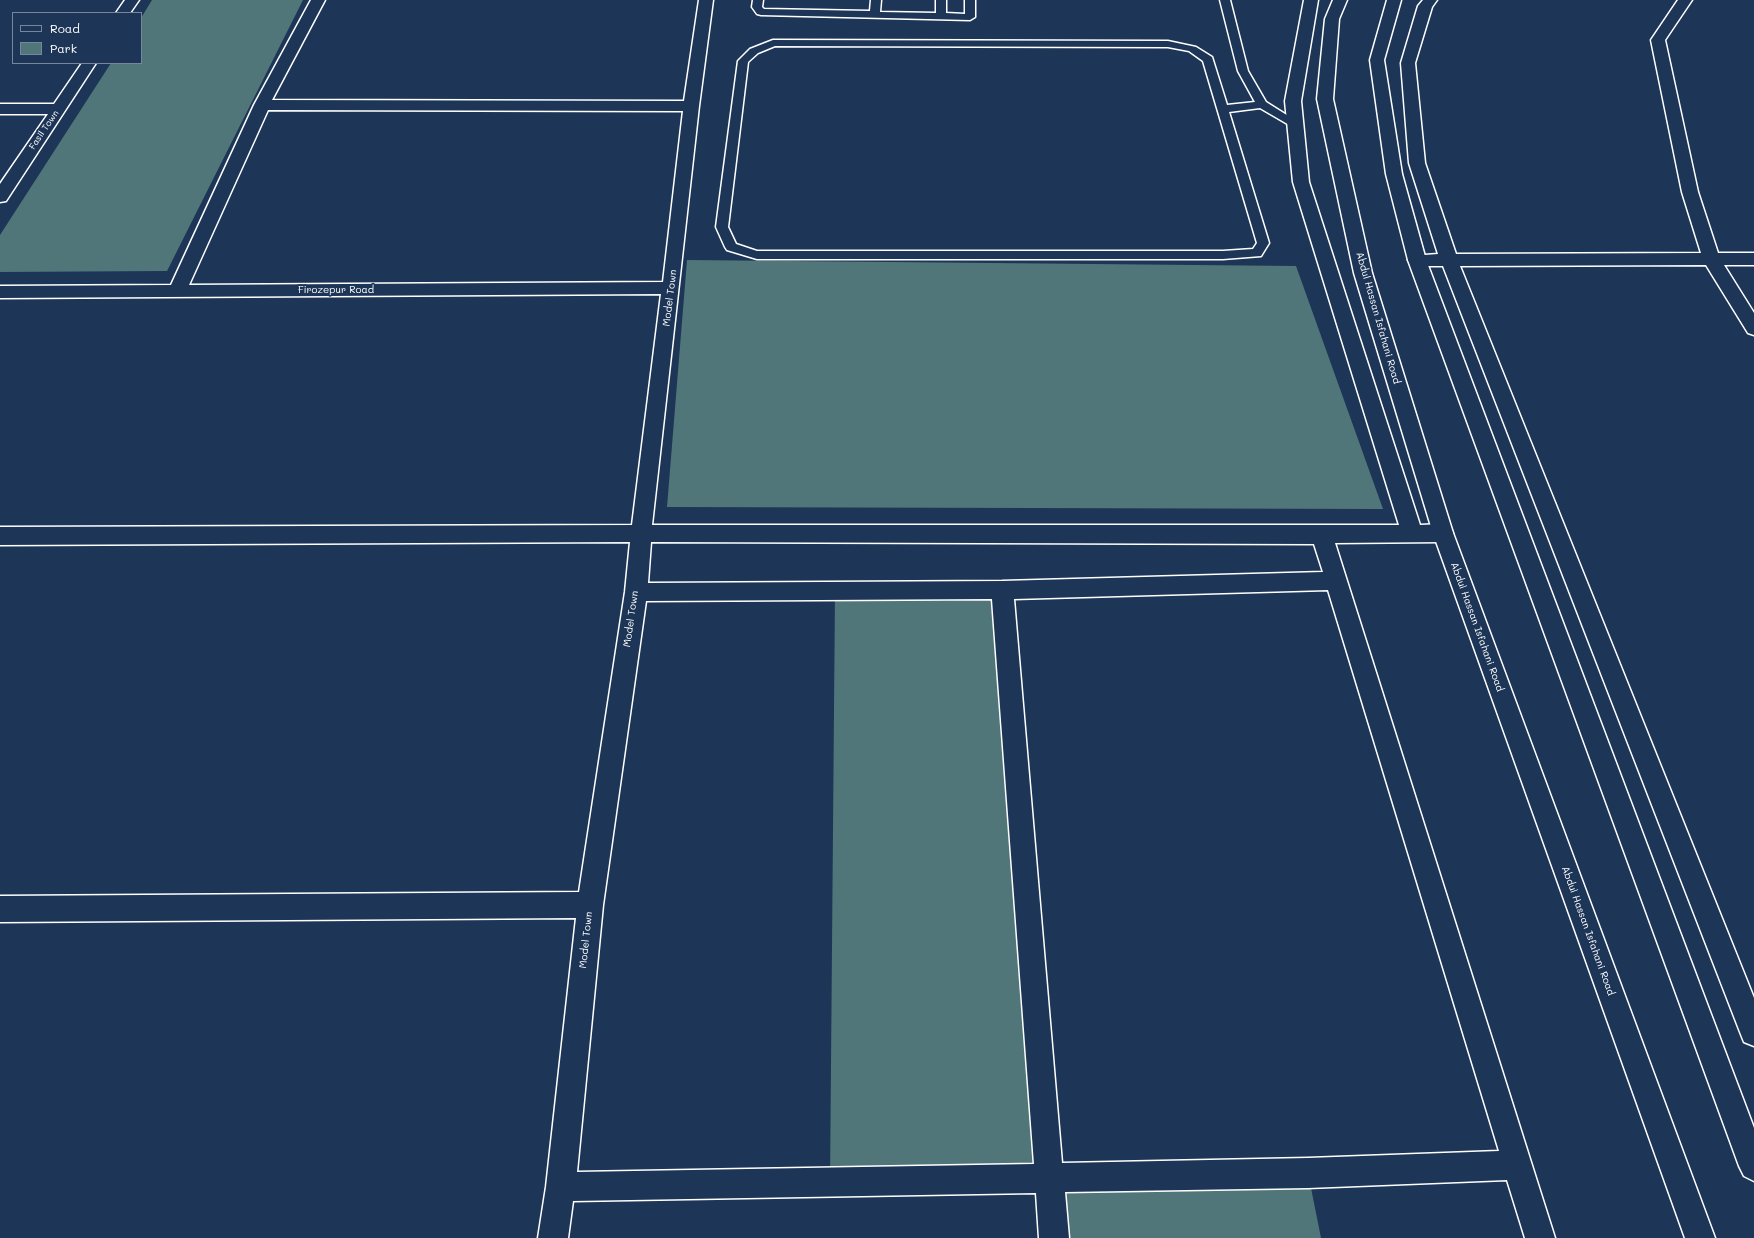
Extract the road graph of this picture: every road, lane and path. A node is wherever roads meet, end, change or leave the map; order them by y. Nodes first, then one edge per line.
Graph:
1 (132, 0) edge
2 (318, 0) edge
3 (706, 0) edge
4 (758, 0) edge
5 (820, 0) edge
6 (876, 0) edge
7 (941, 0) edge
8 (970, 0) edge
9 (1225, 0) edge
10 (1311, 0) edge
11 (1340, 0) edge
12 (1394, 0) edge
13 (1430, 0) edge
14 (1685, 0) edge
15 (124, 12) edge
16 (819, 14) junction
17 (875, 15) junction
18 (941, 16) junction
19 (88, 64) edge
20 (1262, 104) junction
21 (262, 105) junction
22 (691, 106) junction
23 (0, 109) edge
24 (58, 109) junction
25 (1223, 109) junction
26 (1295, 124) junction
27 (0, 197) edge
28 (1711, 259) junction
29 (1754, 259) edge
30 (1417, 260) junction
31 (1449, 260) junction
32 (671, 288) junction
33 (177, 291) junction
34 (0, 292) edge
35 (1754, 328) edge
36 (1412, 532) junction
37 (641, 533) junction
38 (1443, 533) junction
39 (1322, 535) junction
40 (0, 536) edge
41 (1336, 581) junction
42 (1002, 590) junction
43 (636, 592) junction
44 (590, 905) junction
45 (0, 909) edge
46 (1754, 1032) edge
47 (1517, 1165) junction
48 (1754, 1166) edge
49 (1049, 1177) junction
50 (561, 1187) junction
51 (553, 1238) edge
52 (1054, 1238) edge
53 (1540, 1238) edge
54 (1700, 1238) edge

1 - 15 street
2 - 21 street
3 - 22 street, Model Town
4 - 16 lane
5 - 16 lane
6 - 17 lane
7 - 18 lane
8 - 18 lane
9 - 20 lane
10 - 26 street
11 - 38 street, Abdul Hassan Isfahani Road
12 - 30 street
13 - 31 street
14 - 28 street
16 - 17 lane
17 - 18 lane
19 - 24 street, Fasil Town
20 - 25 lane
20 - 26 lane
21 - 22 street
21 - 33 street
22 - 32 street, Model Town
23 - 24 street
24 - 27 street, Fasil Town
25 - 25 lane
26 - 36 street
28 - 29 street
28 - 31 street
28 - 35 street
30 - 31 street
30 - 48 street
31 - 46 street
32 - 33 street, Firozepur Road
32 - 37 street, Model Town
33 - 34 street, Firozepur Road
36 - 38 street
36 - 39 street
37 - 39 street
37 - 40 street
37 - 43 street, Model Town
38 - 54 street, Abdul Hassan Isfahani Road
39 - 41 street
41 - 42 street
41 - 47 street
42 - 43 street
42 - 49 street
43 - 44 street, Model Town
44 - 45 street
44 - 50 street, Model Town
47 - 49 street
47 - 53 street
49 - 50 street
49 - 52 street
50 - 51 street, Model Town

